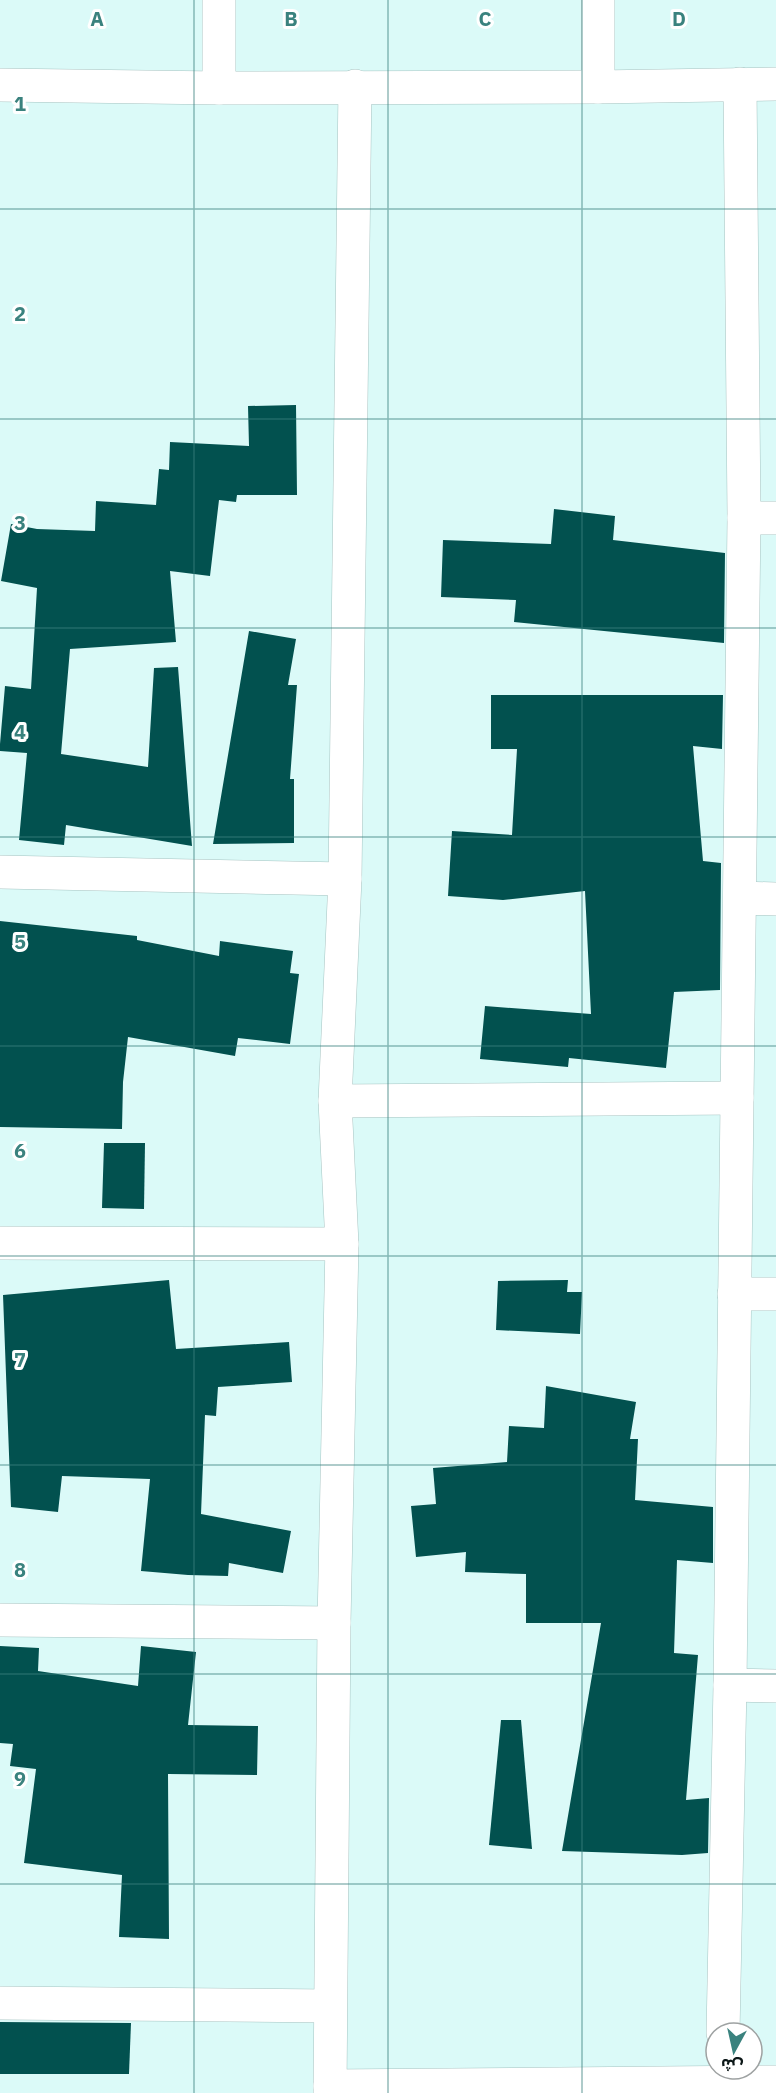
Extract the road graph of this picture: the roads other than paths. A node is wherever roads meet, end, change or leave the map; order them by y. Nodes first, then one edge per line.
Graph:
1 (219, 0) edge
2 (598, 0) edge
3 (740, 84) junction
4 (776, 84) edge
5 (0, 85) edge
6 (355, 86) junction
7 (598, 87) junction
8 (219, 88) junction
9 (744, 518) junction
10 (776, 518) edge
11 (0, 872) edge
12 (345, 879) junction
13 (740, 898) junction
14 (776, 899) edge
15 (737, 1098) junction
16 (335, 1101) junction
17 (0, 1243) edge
18 (342, 1244) junction
19 (734, 1294) junction
20 (776, 1294) edge
21 (0, 1620) edge
22 (334, 1623) junction
23 (730, 1685) junction
24 (776, 1686) edge
25 (0, 2003) edge
26 (330, 2006) junction
27 (723, 2021) edge
28 (704, 2076) edge
29 (330, 2089) edge

1 - 8 street
2 - 7 street
3 - 4 street
3 - 7 street
3 - 9 street
5 - 8 street
6 - 7 street
6 - 8 street
6 - 12 street
9 - 10 street
9 - 13 street
11 - 12 street
12 - 16 street
13 - 14 street
13 - 15 street
15 - 16 street
15 - 19 street
16 - 18 street
17 - 18 street
18 - 22 street
19 - 20 street
19 - 23 street
21 - 22 street
22 - 26 street
23 - 24 street
23 - 27 street
25 - 26 street
26 - 29 street
28 - 29 street

